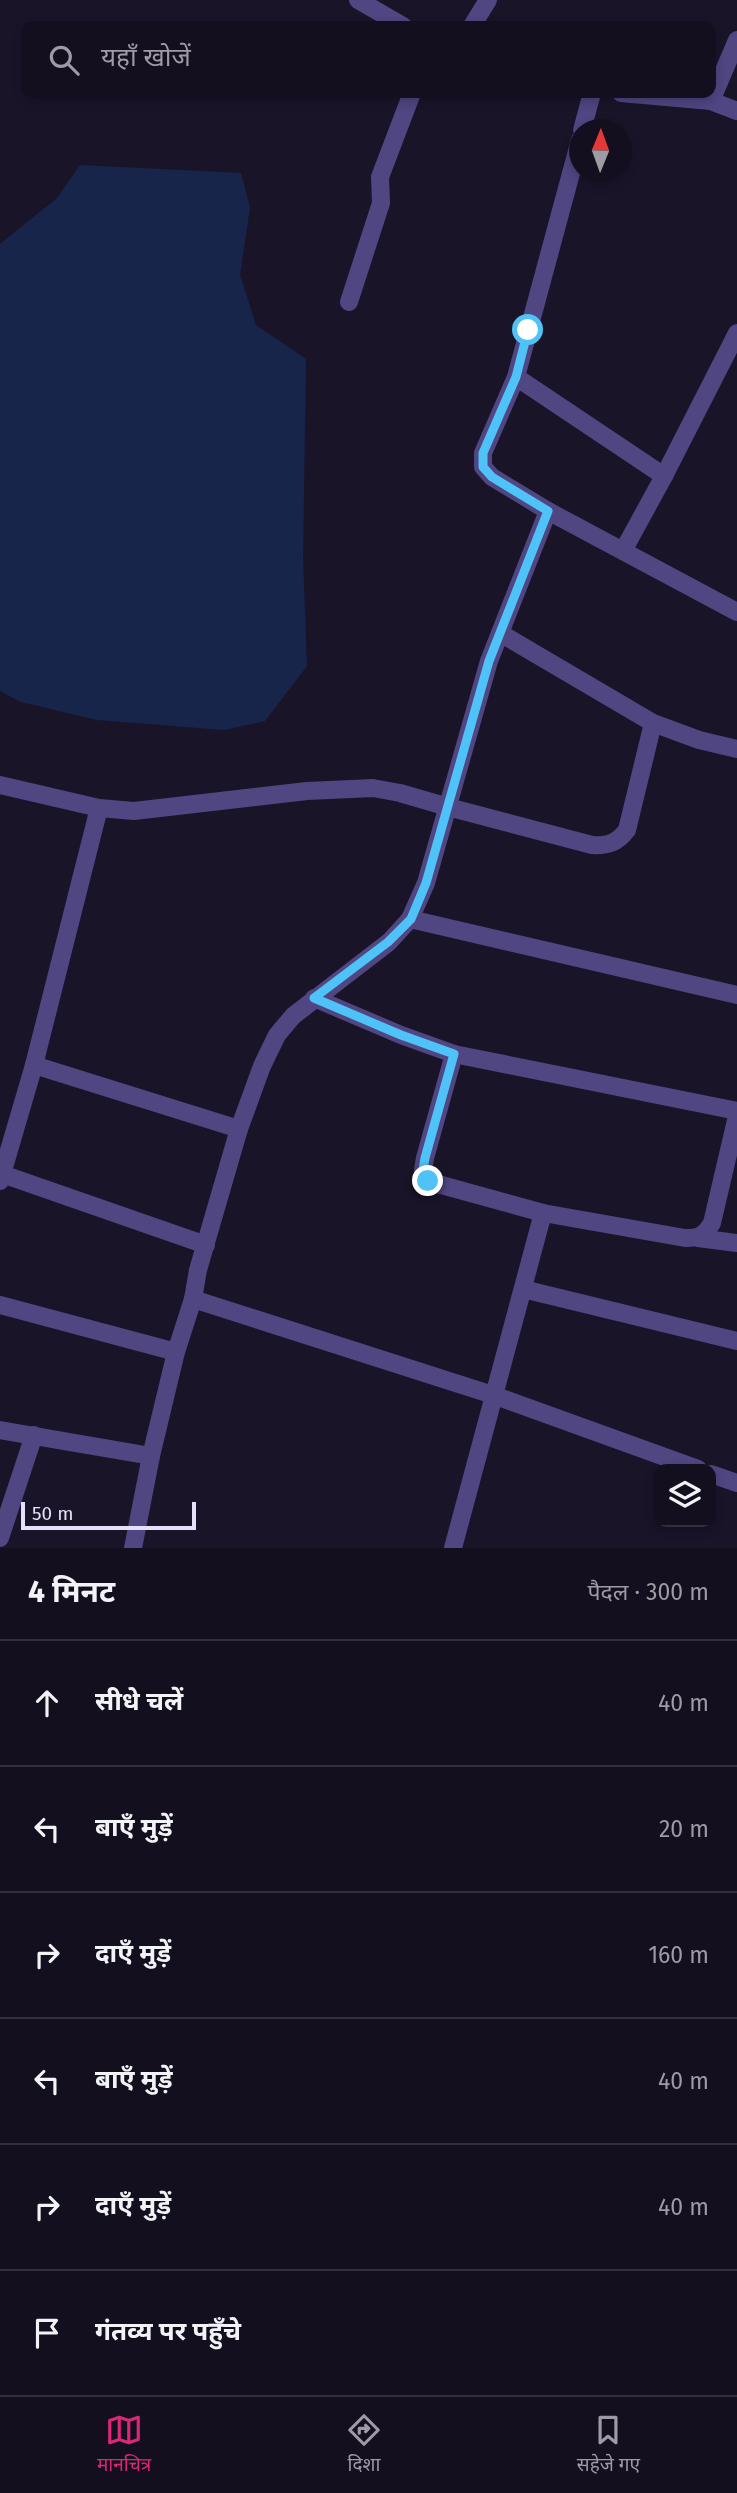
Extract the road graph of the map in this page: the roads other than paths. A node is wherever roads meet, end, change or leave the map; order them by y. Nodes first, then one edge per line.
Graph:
1 (358, 0) edge
2 (488, 0) edge
3 (394, 21) edge
4 (475, 21) edge
5 (737, 40) edge
6 (716, 90) edge
7 (410, 98) edge
8 (591, 98) edge
9 (671, 98) edge
10 (713, 98) edge
11 (711, 102) junction
12 (737, 111) edge
13 (585, 119) edge
14 (569, 178) edge
15 (349, 302) dead end
16 (737, 333) edge
17 (516, 377) junction
18 (664, 476) junction
19 (548, 511) junction
20 (623, 551) junction
21 (737, 612) edge
22 (500, 633) junction
23 (653, 723) junction
24 (737, 749) edge
25 (0, 785) edge
26 (448, 807) junction
27 (99, 808) junction
28 (411, 919) junction
29 (737, 995) edge
30 (314, 998) junction
31 (454, 1054) junction
32 (34, 1065) junction
33 (737, 1114) edge
34 (8, 1122) edge
35 (239, 1129) junction
36 (1, 1177) edge
37 (543, 1213) junction
38 (698, 1238) junction
39 (737, 1243) edge
40 (206, 1245) junction
41 (523, 1289) junction
42 (193, 1299) junction
43 (0, 1306) edge
44 (737, 1342) edge
45 (176, 1352) junction
46 (493, 1395) junction
47 (0, 1430) edge
48 (34, 1436) junction
49 (150, 1456) junction
50 (684, 1464) edge
51 (716, 1476) edge
52 (737, 1483) edge
53 (0, 1538) edge
54 (132, 1548) edge
55 (453, 1548) edge

1 - 3 street
2 - 4 street
5 - 6 street
7 - 15 street
8 - 13 street
9 - 11 street
10 - 11 street
11 - 12 street
14 - 17 street
16 - 18 street
17 - 18 street
17 - 19 street
18 - 20 street
19 - 20 street
19 - 22 street
20 - 21 street
22 - 23 street
22 - 26 street
23 - 24 street
23 - 26 street
25 - 27 street
26 - 27 street
26 - 28 street
27 - 32 street
28 - 29 street
28 - 30 street
30 - 31 street
30 - 35 street
31 - 33 street
31 - 37 street
32 - 34 street
32 - 35 street
33 - 38 street
34 - 36 street
35 - 40 street
36 - 40 street
37 - 38 street
37 - 41 street
38 - 39 street
40 - 42 street
41 - 44 street
41 - 46 street
42 - 45 street
42 - 46 street
43 - 45 street
45 - 49 street
46 - 50 street
46 - 55 street
47 - 48 street
48 - 49 street
48 - 53 street
49 - 54 street
51 - 52 street

